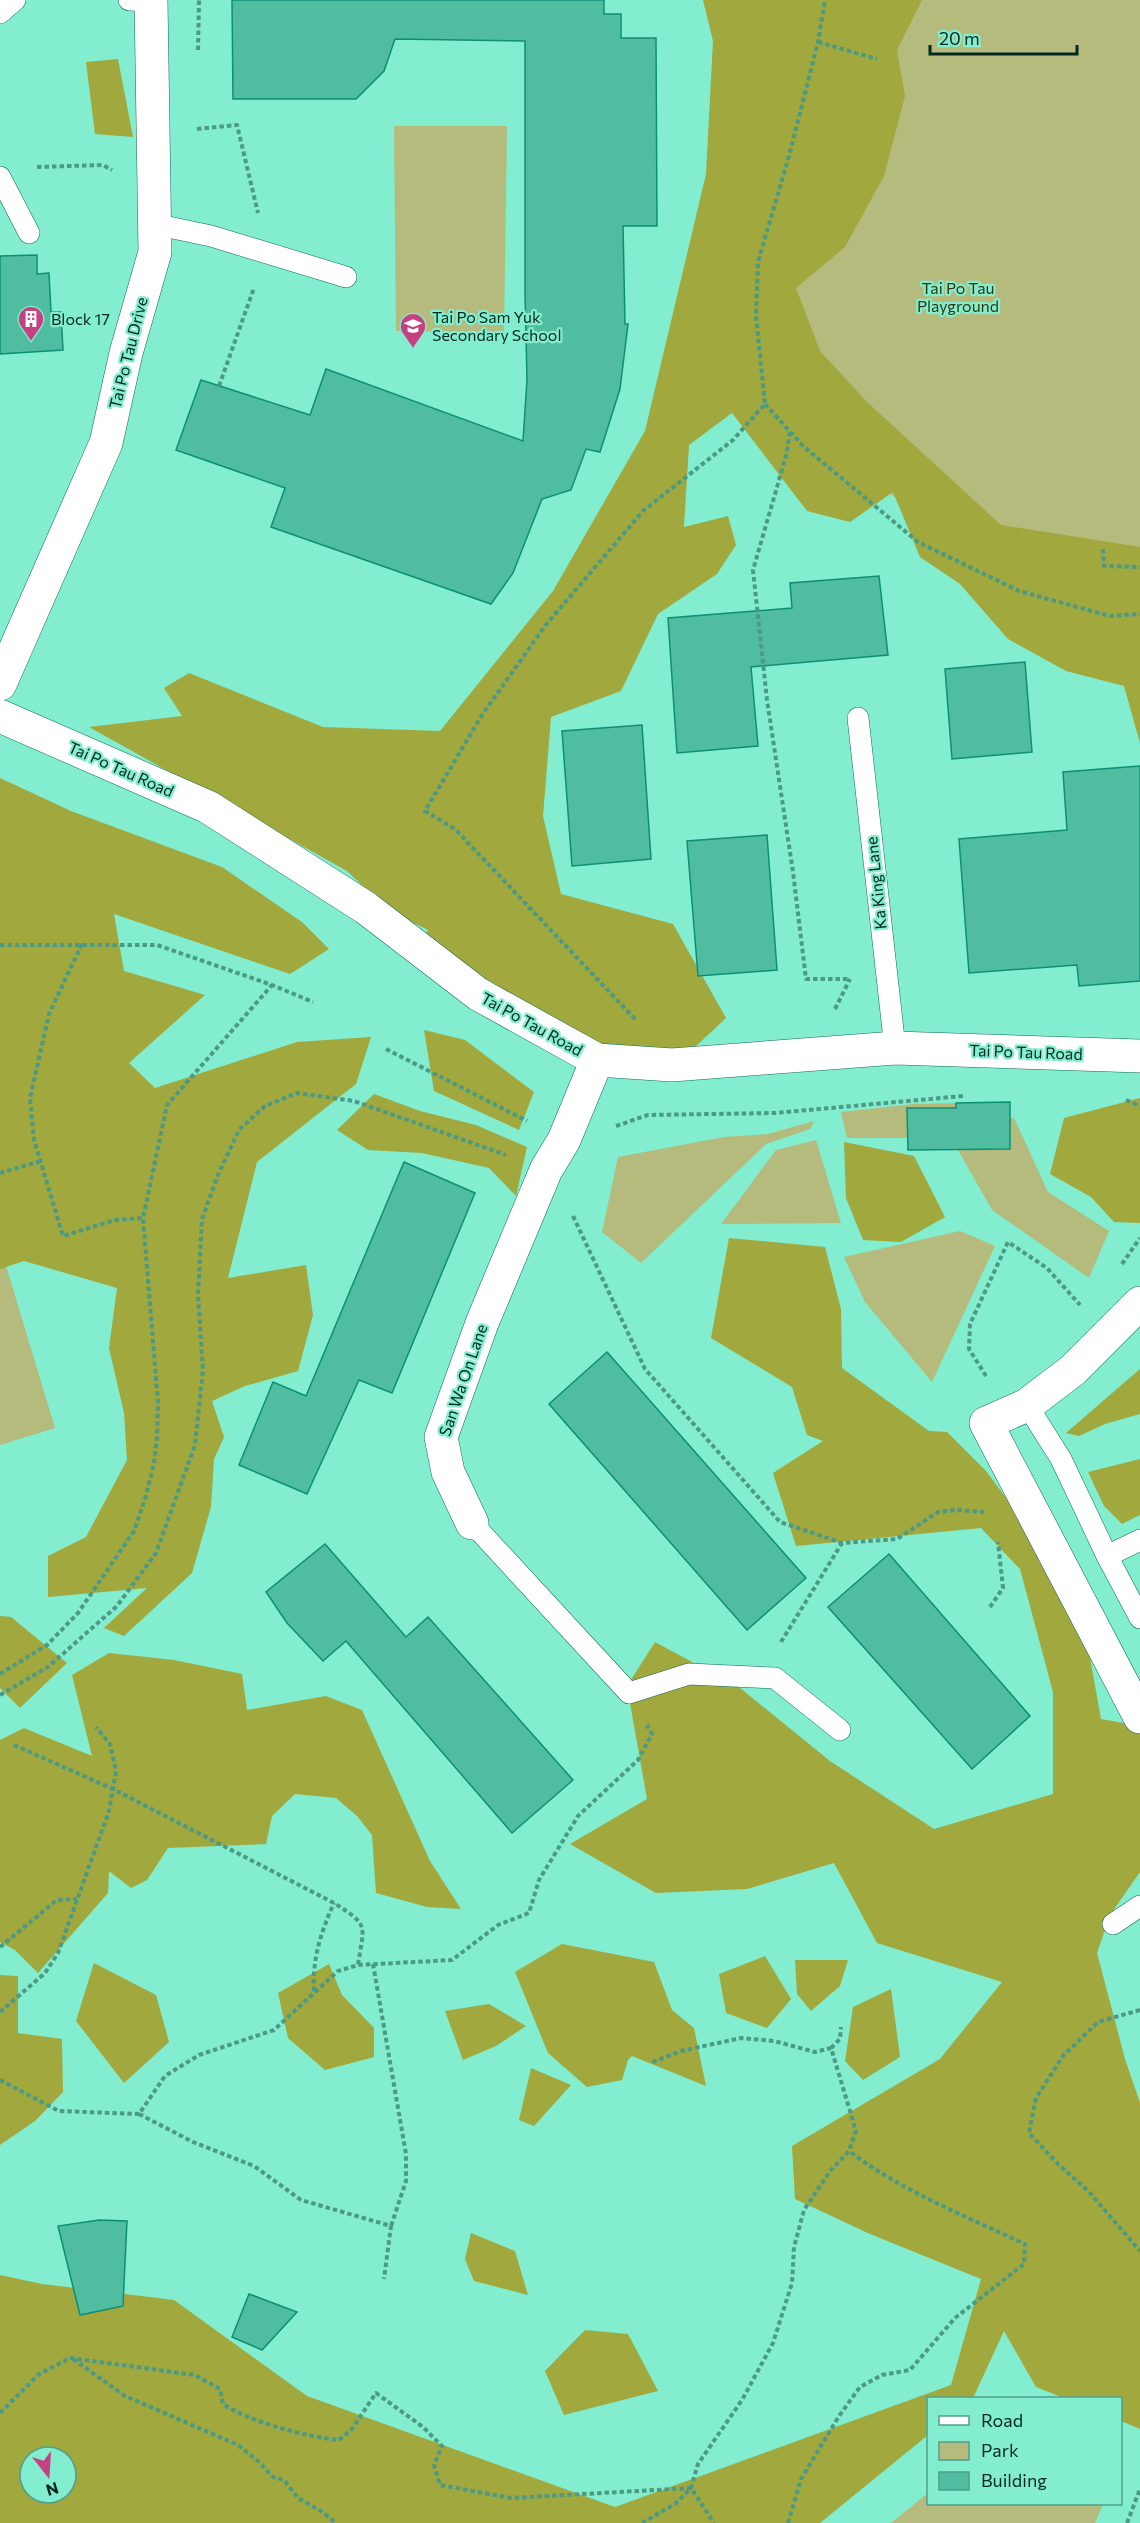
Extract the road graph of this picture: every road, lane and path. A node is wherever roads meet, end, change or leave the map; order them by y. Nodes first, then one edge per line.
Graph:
1 (15, 0) edge
2 (129, 0) edge
3 (151, 0) edge
4 (825, 0) edge
5 (0, 13) edge
6 (818, 42) junction
7 (877, 59) dead end
8 (195, 129) dead end
9 (34, 167) dead end
10 (118, 173) dead end
11 (0, 177) edge
12 (154, 224) junction
13 (29, 233) dead end
14 (269, 254) junction
15 (346, 277) dead end
16 (219, 386) dead end
17 (765, 404) junction
18 (790, 432) junction
19 (1103, 549) dead end
20 (1140, 567) edge
21 (1140, 614) edge
22 (0, 684) edge
23 (0, 716) edge
24 (858, 718) dead end
25 (82, 944) junction
26 (0, 945) edge
27 (849, 979) junction
28 (887, 980) junction
29 (272, 985) junction
30 (313, 1002) dead end
31 (830, 1020) dead end
32 (642, 1026) dead end
33 (895, 1048) junction
34 (386, 1049) dead end
35 (1140, 1056) edge
36 (597, 1060) junction
37 (967, 1096) dead end
38 (1122, 1099) dead end
39 (1140, 1107) edge
40 (614, 1126) dead end
41 (564, 1140) junction
42 (41, 1161) junction
43 (546, 1170) junction
44 (0, 1173) edge
45 (143, 1218) junction
46 (566, 1221) dead end
47 (1140, 1238) edge
48 (1119, 1268) dead end
49 (1140, 1303) edge
50 (1087, 1313) dead end
51 (988, 1379) dead end
52 (1027, 1405) junction
53 (1024, 1516) junction
54 (472, 1523) joint
55 (1140, 1540) edge
56 (842, 1543) junction
57 (1107, 1556) junction
58 (990, 1607) dead end
59 (1140, 1618) edge
60 (0, 1674) edge
61 (758, 1678) junction
62 (629, 1693) junction
63 (0, 1695) edge
64 (1140, 1717) edge
65 (96, 1727) dead end
66 (840, 1730) dead end
67 (14, 1745) dead end
68 (113, 1789) junction
69 (77, 1899) junction
70 (334, 1903) junction
71 (1140, 1906) edge
72 (1113, 1924) dead end
73 (0, 1947) edge
74 (373, 1964) junction
75 (358, 1965) junction
76 (314, 1992) junction
77 (1140, 2010) edge
78 (0, 2012) edge
79 (841, 2027) dead end
80 (831, 2048) junction
81 (650, 2062) dead end
82 (0, 2080) edge
83 (139, 2114) junction
84 (849, 2151) junction
85 (391, 2226) junction
86 (1140, 2251) edge
87 (384, 2279) dead end
88 (70, 2358) junction
89 (0, 2414) edge
90 (691, 2488) junction
91 (1140, 2489) edge
92 (336, 2523) edge
93 (642, 2523) edge
94 (714, 2523) edge
95 (788, 2523) edge
96 (1127, 2523) edge

1 - 5 lane
2 - 3 lane
3 - 12 street, Tai Po Tau Drive
4 - 6 path
6 - 7 path
6 - 17 path
8 - 14 path
9 - 10 path
11 - 13 lane
12 - 14 lane
12 - 22 street, Tai Po Tau Drive
14 - 15 lane
14 - 16 path
17 - 18 path
17 - 32 path
18 - 21 path
18 - 27 path
19 - 20 path
23 - 36 street, Tai Po Tau Road
24 - 28 lane, Ka King Lane
25 - 26 path
25 - 29 path
25 - 42 path
27 - 28 path
27 - 31 path
28 - 33 lane, Ka King Lane
29 - 30 path
29 - 45 path
33 - 35 street, Tai Po Tau Road
33 - 36 street, Tai Po Tau Road
34 - 41 path
36 - 41 street, San Wa On Lane
37 - 40 path
38 - 39 path
41 - 43 street, San Wa On Lane
42 - 44 path
42 - 45 path
43 - 54 street, San Wa On Lane
43 - 63 path
45 - 60 path
46 - 56 path
47 - 48 path
49 - 52 street
50 - 51 path
52 - 53 street
52 - 57 lane
53 - 56 path
53 - 58 path
53 - 64 street
54 - 62 lane, San Wa On Lane
55 - 57 lane
56 - 61 path
57 - 59 lane
61 - 62 lane
61 - 66 lane
62 - 74 path
65 - 68 path
67 - 68 path
68 - 69 path
68 - 70 path
69 - 73 path
69 - 78 path
70 - 75 path
70 - 76 path
71 - 72 lane
74 - 75 path
74 - 85 path
75 - 76 path
76 - 83 path
77 - 86 path
79 - 80 path
80 - 81 path
80 - 84 path
82 - 83 path
83 - 85 path
84 - 90 path
84 - 95 path
85 - 87 path
88 - 89 path
88 - 90 path
88 - 92 path
90 - 93 path
90 - 94 path
91 - 96 path

